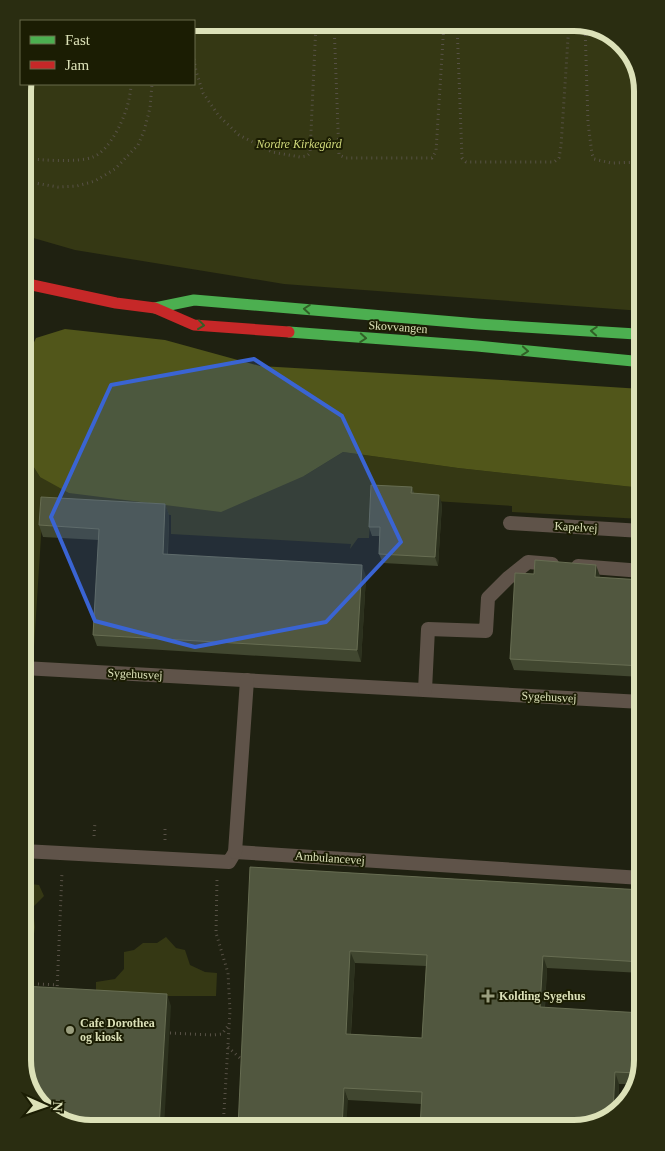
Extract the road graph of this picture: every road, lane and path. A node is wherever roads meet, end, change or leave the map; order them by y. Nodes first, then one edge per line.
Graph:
1 (316, 31) edge
2 (334, 31) edge
3 (444, 31) edge
4 (457, 31) edge
5 (569, 31) edge
6 (585, 32) edge
7 (195, 65) edge
8 (131, 85) edge
9 (152, 85) edge
10 (31, 159) edge
11 (634, 162) edge
12 (31, 182) edge
13 (31, 286) edge
14 (156, 308) junction
15 (634, 334) edge
16 (634, 360) edge
17 (510, 523) dead end
18 (634, 531) edge
19 (634, 570) edge
20 (31, 668) edge
21 (247, 680) junction
22 (425, 690) junction
23 (634, 702) edge
24 (31, 852) edge
25 (235, 852) junction
26 (63, 854) junction
27 (217, 862) junction
28 (634, 877) edge
29 (31, 984) edge
30 (57, 985) junction
31 (56, 999) edge
32 (229, 1026) junction
33 (170, 1033) dead end
34 (228, 1047) junction
35 (242, 1069) edge
36 (223, 1120) edge

1 - 7 path
2 - 3 path
4 - 5 path
6 - 11 path
8 - 10 path
9 - 12 path
13 - 14 street, Skovvangen
15 -> 14 street, Skovvangen
14 -> 16 street, Skovvangen
17 - 18 lane, Kapelvej
19 - 22 lane
20 - 21 lane, Sygehusvej
21 - 22 lane, Sygehusvej
21 - 25 lane
22 - 23 lane, Sygehusvej
24 - 26 lane
25 - 27 lane
25 - 28 lane, Ambulancevej
26 - 27 lane
26 - 30 path
27 - 32 path
29 - 30 path
30 - 31 path
32 - 33 path
32 - 34 path
34 - 35 path
34 - 36 path

